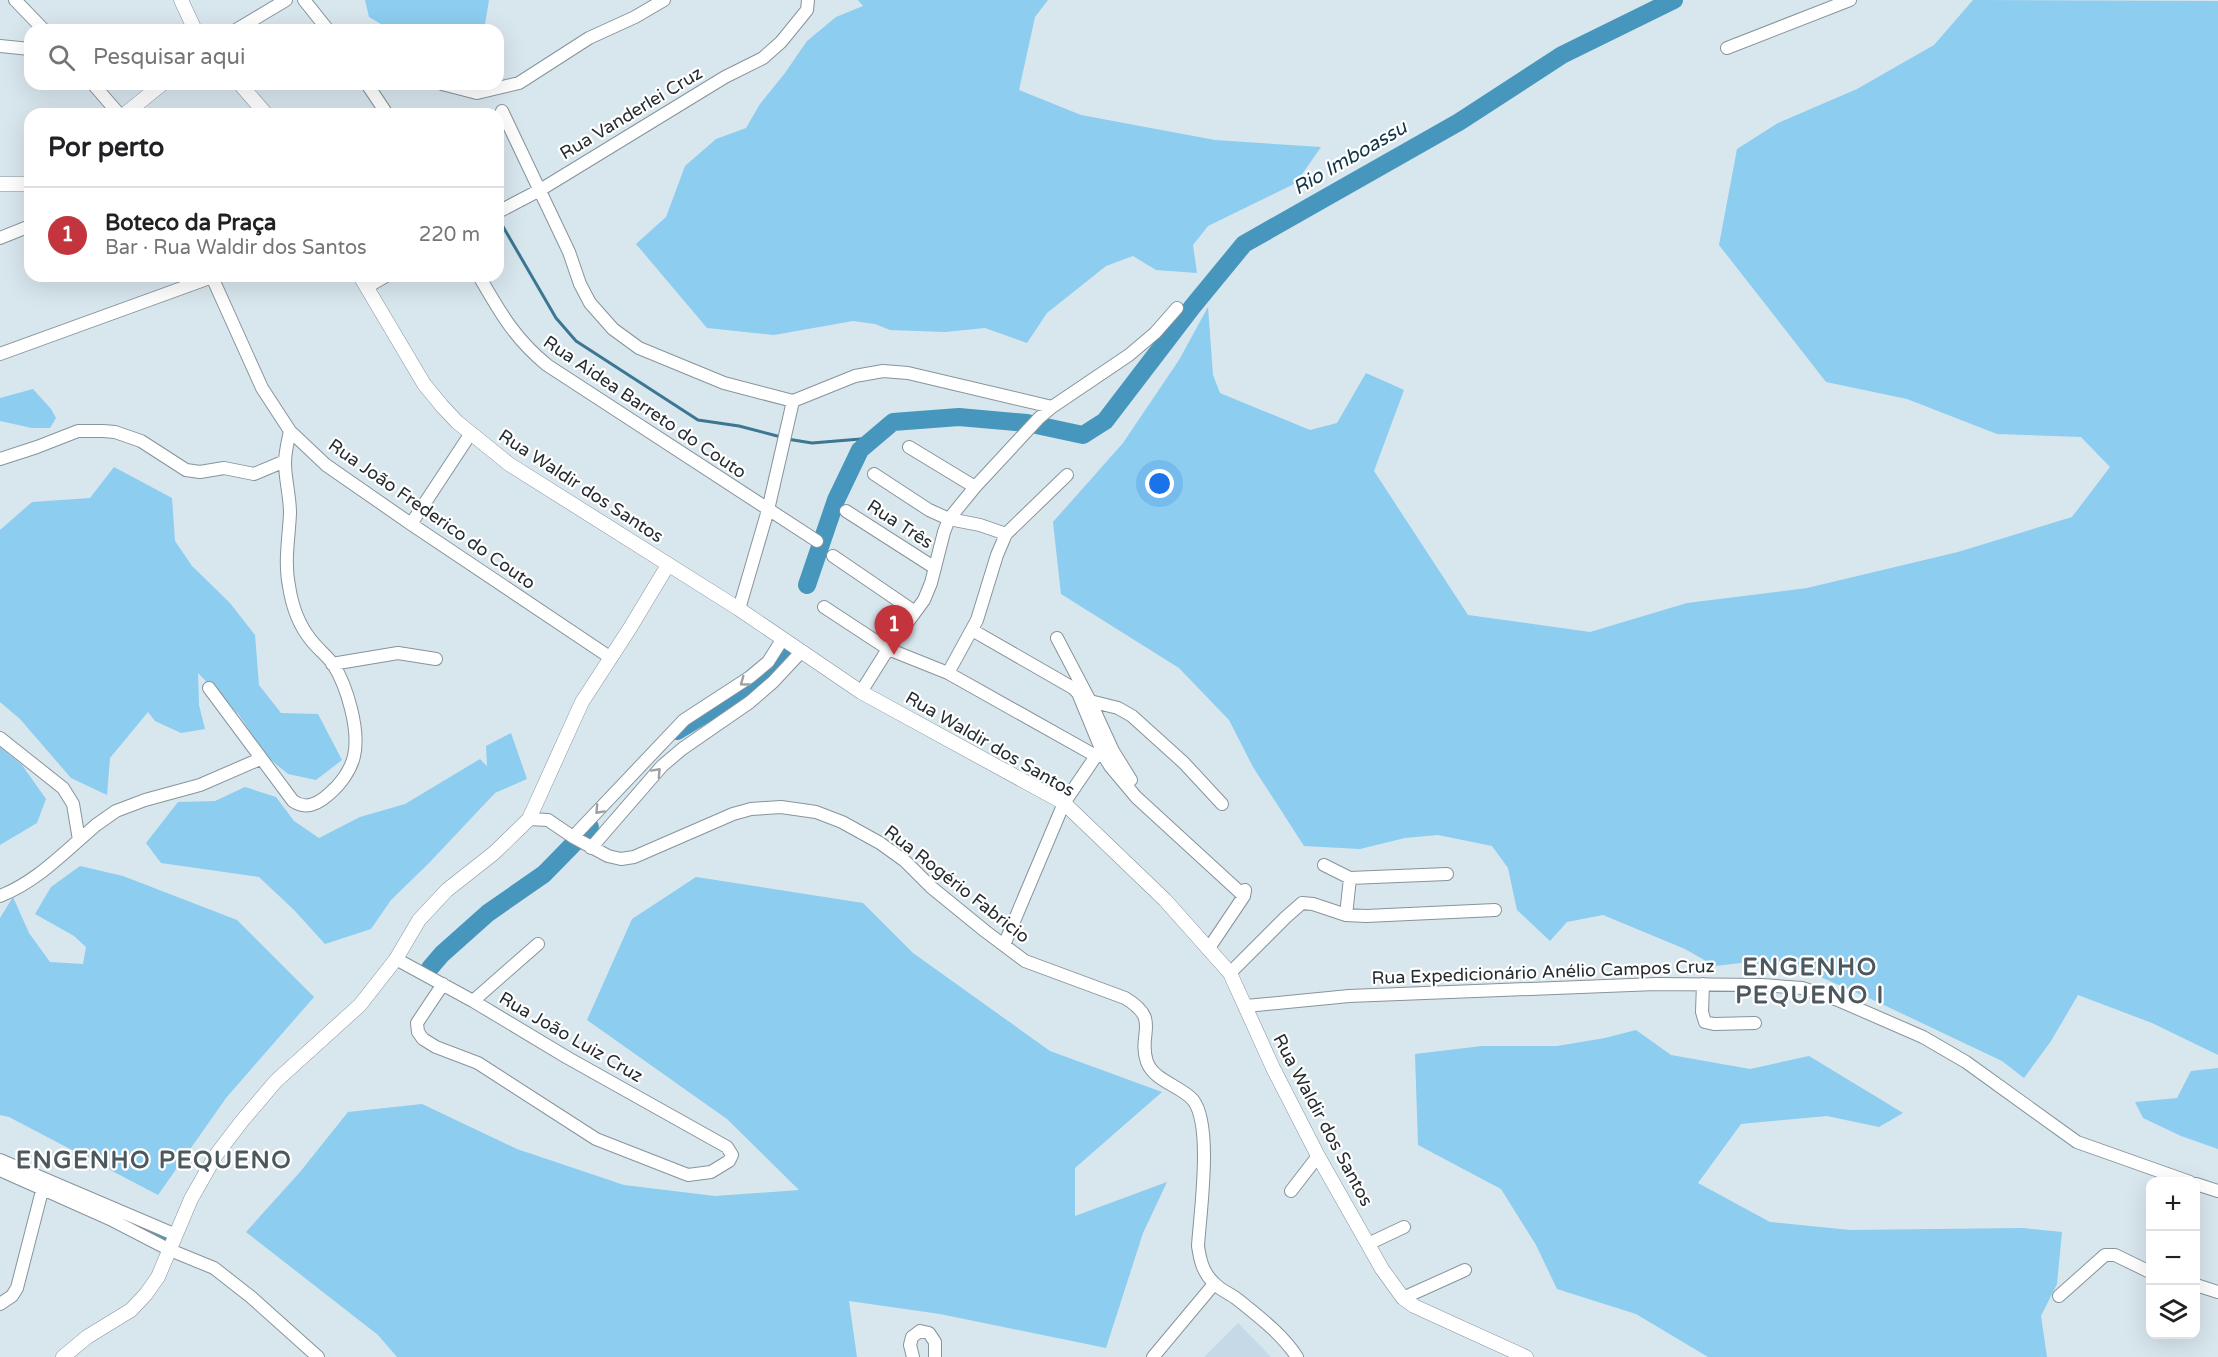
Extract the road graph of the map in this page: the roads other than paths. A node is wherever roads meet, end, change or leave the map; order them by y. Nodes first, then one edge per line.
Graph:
1 (15, 0) edge
2 (181, 0) edge
3 (286, 0) edge
4 (304, 0) edge
5 (664, 0) edge
6 (808, 0) edge
7 (1850, 0) edge
8 (38, 24) edge
9 (192, 24) edge
10 (246, 24) edge
11 (323, 24) edge
12 (0, 46) edge
13 (24, 48) edge
14 (1727, 48) dead end
15 (504, 87) edge
16 (98, 90) edge
17 (155, 90) edge
18 (245, 90) edge
19 (371, 90) edge
20 (465, 90) edge
21 (490, 90) edge
22 (114, 108) edge
23 (132, 108) edge
24 (261, 108) edge
25 (383, 108) edge
26 (504, 115) edge
27 (0, 184) edge
28 (24, 184) edge
29 (540, 190) junction
30 (504, 209) edge
31 (24, 228) edge
32 (0, 238) edge
33 (200, 282) edge
34 (216, 282) edge
35 (364, 282) edge
36 (483, 282) edge
37 (1177, 308) dead end
38 (0, 354) edge
39 (793, 401) junction
40 (1052, 406) junction
41 (290, 431) junction
42 (471, 433) junction
43 (909, 447) dead end
44 (0, 459) edge
45 (285, 461) junction
46 (874, 474) dead end
47 (1067, 475) dead end
48 (975, 487) junction
49 (768, 510) junction
50 (846, 511) dead end
51 (950, 519) junction
52 (411, 524) junction
53 (1006, 534) junction
54 (817, 541) dead end
55 (833, 556) dead end
56 (668, 565) junction
57 (935, 568) junction
58 (824, 607) dead end
59 (739, 609) junction
60 (915, 612) junction
61 (972, 630) junction
62 (1057, 638) dead end
63 (783, 639) junction
64 (888, 650) junction
65 (801, 652) junction
66 (436, 658) dead end
67 (611, 658) junction
68 (333, 664) junction
69 (948, 673) junction
70 (209, 688) dead end
71 (861, 692) junction
72 (1090, 701) junction
73 (0, 738) edge
74 (1104, 754) junction
75 (260, 759) junction
76 (1064, 803) junction
77 (1222, 804) dead end
78 (530, 819) junction
79 (573, 837) junction
80 (79, 840) junction
81 (591, 848) junction
82 (1324, 865) dead end
83 (1447, 874) dead end
84 (1350, 878) junction
85 (0, 896) edge
86 (1495, 910) dead end
87 (1346, 915) junction
88 (538, 944) dead end
89 (1004, 945) junction
90 (1209, 948) junction
91 (396, 959) junction
92 (1230, 973) junction
93 (443, 984) junction
94 (1703, 984) junction
95 (473, 1001) junction
96 (1246, 1006) junction
97 (1755, 1023) dead end
98 (1318, 1156) junction
99 (0, 1160) edge
100 (0, 1170) edge
101 (2176, 1177) edge
102 (44, 1185) junction
103 (2200, 1185) edge
104 (1291, 1191) dead end
105 (2218, 1191) edge
106 (1404, 1227) dead end
107 (176, 1235) junction
108 (1368, 1244) junction
109 (170, 1250) junction
110 (1465, 1270) dead end
111 (2146, 1270) edge
112 (1214, 1284) junction
113 (2200, 1286) edge
114 (2218, 1292) edge
115 (2059, 1296) dead end
116 (1404, 1298) junction
117 (0, 1304) edge
118 (63, 1357) edge
119 (318, 1357) edge
120 (913, 1357) edge
121 (936, 1357) edge
122 (1153, 1357) edge
123 (1297, 1357) edge
124 (1526, 1357) edge

1 - 8 street
2 - 9 street
3 - 10 street
4 - 11 street
5 - 15 street
6 - 29 street, Rua Vanderlei Cruz
7 - 14 street
12 - 13 street
16 - 22 street
17 - 23 street
18 - 24 street
19 - 25 street
20 - 21 street
26 - 29 street
27 - 28 street
29 - 30 street, Rua Vanderlei Cruz
29 - 39 street
31 - 32 street
33 - 38 street
34 - 41 street, Rua João Frederico do Couto
35 - 42 street, Rua Waldir dos Santos
36 - 49 street, Rua Aidea Barreto do Couto
37 - 40 street
39 - 40 street
39 - 49 street
40 - 48 street
41 - 45 street
41 - 52 street, Rua João Frederico do Couto
42 - 52 street
42 - 56 street, Rua Waldir dos Santos
43 - 48 street
44 - 45 street
45 - 68 street
46 - 51 street
47 - 53 street
48 - 51 street
49 - 54 street, Rua Aidea Barreto do Couto
49 - 59 street
50 - 57 street, Rua Três
51 - 53 street
51 - 57 street
52 - 67 street, Rua João Frederico do Couto
53 - 61 street
55 - 60 street
56 - 59 street, Rua Waldir dos Santos
56 - 67 street
57 - 60 street
58 - 64 street, Rua Waldir dos Santos
59 - 63 street, Rua Waldir dos Santos
60 - 64 street
61 - 69 street
61 - 74 street, Rua Waldir dos Santos
62 - 72 street, Rua Waldir dos Santos
63 - 65 street, Rua Waldir dos Santos
63 -> 79 street
64 - 69 street, Rua Waldir dos Santos
64 - 71 street
65 - 71 street, Rua Waldir dos Santos
81 -> 65 street
66 - 68 street
67 - 78 street
68 - 75 street
69 - 74 street, Rua Waldir dos Santos
70 - 75 street
71 - 76 street, Rua Waldir dos Santos
72 - 74 street, Rua Waldir dos Santos
72 - 77 street
73 - 80 street
74 - 76 street
74 - 90 street, Rua Waldir dos Santos
75 - 80 street
76 - 89 street
76 - 90 street, Rua Waldir dos Santos
78 - 79 street, Rua Rogério Fabricio
78 - 91 street
79 - 81 street, Rua Rogério Fabricio
80 - 85 street
81 - 89 street, Rua Rogério Fabricio
82 - 84 street
83 - 84 street
84 - 87 street
86 - 87 street
87 - 92 street
88 - 95 street
89 - 112 street, Rua Rogério Fabricio
90 - 92 street, Rua Waldir dos Santos
91 - 93 street, Rua João Luiz Cruz
91 - 107 street
92 - 96 street, Rua Waldir dos Santos
93 - 95 street, Rua João Luiz Cruz
93 - 95 street, Rua João Luiz Cruz
94 - 96 street, Rua Expedicionário Anélio Campos Cruz
94 - 97 street
94 - 101 street, Rua Expedicionário Anélio Campos Cruz
96 - 98 street, Rua Waldir dos Santos
98 - 104 street
98 - 108 street, Rua Waldir dos Santos
99 - 102 street
100 - 102 street
102 - 107 street
102 - 109 street
102 - 117 street
103 - 105 street
106 - 108 street
107 - 109 street
108 - 116 street, Rua Waldir dos Santos
109 - 118 street
109 - 119 street
110 - 116 street
111 - 115 street
112 - 122 street
112 - 123 street, Rua Rogério Fabricio
113 - 114 street
116 - 124 street, Rua Waldir dos Santos
120 - 121 street

